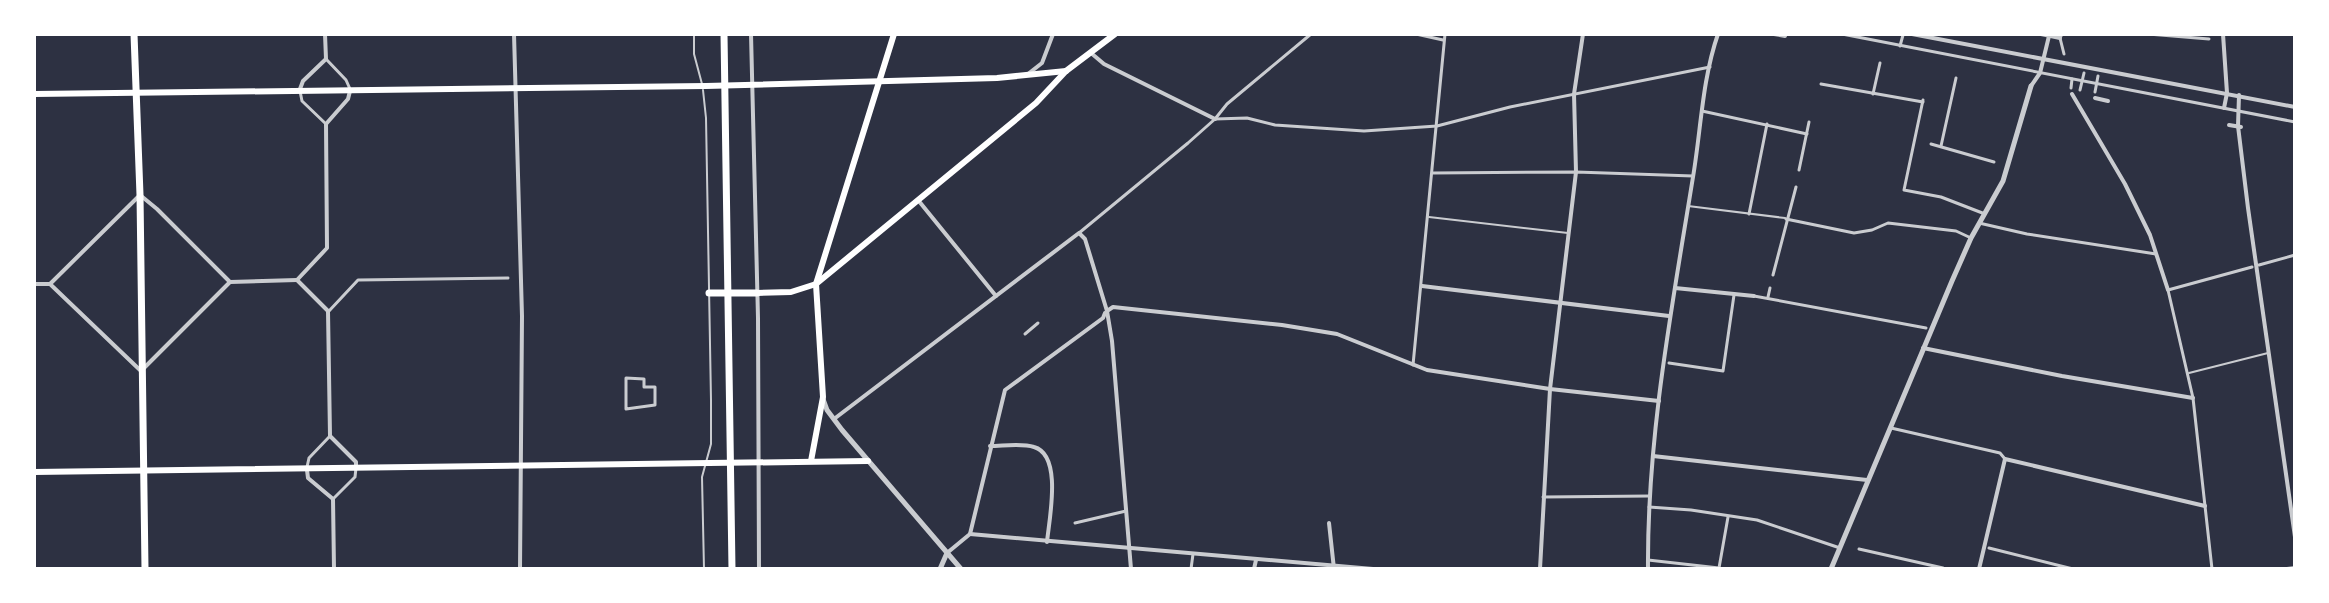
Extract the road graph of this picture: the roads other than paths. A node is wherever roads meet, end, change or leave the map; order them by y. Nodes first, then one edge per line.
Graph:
1 (134, 34) edge
2 (325, 34) edge
3 (514, 34) edge
4 (694, 34) edge
5 (724, 34) edge
6 (751, 34) edge
7 (894, 34) edge
8 (1053, 34) edge
9 (1115, 34) edge
10 (1311, 34) edge
11 (1416, 34) edge
12 (1583, 34) edge
13 (1718, 34) edge
14 (1774, 34) edge
15 (1842, 34) edge
16 (1912, 34) edge
17 (2042, 34) edge
18 (2148, 34) edge
19 (1903, 35) edge
20 (1785, 36) dead end
21 (2049, 36) junction
22 (2061, 36) edge
23 (1445, 37) edge
24 (2221, 37) edge
25 (2209, 39) dead end
26 (1898, 45) junction
27 (1091, 53) junction
28 (1894, 54) dead end
29 (2064, 54) dead end
30 (2044, 56) junction
31 (326, 59) junction
32 (1880, 63) dead end
33 (1710, 67) junction
34 (1066, 71) junction
35 (2040, 73) junction
36 (2084, 73) dead end
37 (1026, 75) junction
38 (2098, 76) dead end
39 (1956, 78) dead end
40 (2072, 79) junction
41 (879, 81) junction
42 (2082, 81) junction
43 (1821, 84) dead end
44 (2032, 84) joint
45 (2097, 84) junction
46 (753, 85) junction
47 (703, 86) junction
48 (726, 86) junction
49 (514, 88) junction
50 (350, 89) junction
51 (300, 90) junction
52 (2080, 90) dead end
53 (136, 91) junction
54 (2071, 91) joint
55 (2227, 93) junction
56 (34, 94) edge
57 (1574, 94) junction
58 (1873, 94) junction
59 (2095, 95) joint
60 (2239, 95) junction
61 (2108, 101) dead end
62 (2295, 107) edge
63 (2224, 108) junction
64 (1702, 111) junction
65 (2238, 111) junction
66 (1215, 119) junction
67 (1809, 122) dead end
68 (2295, 122) edge
69 (326, 124) junction
70 (1767, 124) junction
71 (2229, 125) dead end
72 (1437, 126) junction
73 (2239, 127) junction
74 (1807, 134) junction
75 (1931, 144) dead end
76 (1941, 146) junction
77 (1994, 162) dead end
78 (1799, 170) dead end
79 (1576, 172) junction
80 (1433, 173) junction
81 (1693, 176) junction
82 (1796, 187) dead end
83 (140, 195) junction
84 (918, 200) junction
85 (1688, 206) junction
86 (1749, 214) junction
87 (1985, 214) junction
88 (1429, 217) junction
89 (1786, 219) junction
90 (1979, 223) junction
91 (1079, 233) junction
92 (1569, 233) junction
93 (1971, 238) junction
94 (2156, 254) junction
95 (2295, 255) edge
96 (2259, 265) dead end
97 (2252, 267) dead end
98 (1773, 275) dead end
99 (508, 278) dead end
100 (297, 280) junction
101 (230, 282) junction
102 (34, 284) edge
103 (50, 284) junction
104 (816, 284) junction
105 (1422, 286) junction
106 (1675, 288) junction
107 (1770, 288) dead end
108 (2168, 290) junction
109 (709, 293) junction
110 (726, 293) junction
111 (757, 293) junction
112 (1734, 295) junction
113 (996, 296) junction
114 (1754, 296) joint
115 (1768, 297) junction
116 (1561, 302) junction
117 (328, 311) junction
118 (1107, 311) junction
119 (1670, 316) junction
120 (1038, 323) dead end
121 (1926, 328) dead end
122 (1025, 334) dead end
123 (1923, 348) junction
124 (2269, 352) junction
125 (1669, 363) dead end
126 (1413, 365) junction
127 (141, 371) junction
128 (2188, 373) junction
129 (1550, 389) junction
130 (823, 397) junction
131 (2193, 398) junction
132 (1659, 401) junction
133 (626, 409) joint
134 (834, 419) junction
135 (1891, 428) junction
136 (330, 436) junction
137 (990, 446) junction
138 (1653, 456) junction
139 (2005, 459) junction
140 (811, 461) junction
141 (868, 461) junction
142 (759, 462) junction
143 (730, 463) junction
144 (704, 464) junction
145 (520, 467) junction
146 (356, 468) junction
147 (307, 470) junction
148 (143, 471) junction
149 (34, 472) edge
150 (1867, 480) junction
151 (1650, 496) junction
152 (1543, 497) junction
153 (333, 499) junction
154 (2205, 506) junction
155 (1649, 507) junction
156 (1126, 511) dead end
157 (1728, 515) junction
158 (1075, 523) dead end
159 (1329, 523) dead end
160 (970, 534) junction
161 (2295, 537) edge
162 (1047, 542) junction
163 (1842, 546) junction
164 (1130, 548) junction
165 (1989, 548) dead end
166 (1859, 549) dead end
167 (947, 553) junction
168 (1193, 554) junction
169 (1256, 560) junction
170 (1648, 560) junction
171 (1334, 567) edge
172 (1696, 567) edge
173 (1943, 568) edge
174 (2067, 568) edge
175 (2295, 568) edge
176 (145, 569) edge
177 (334, 569) edge
178 (520, 569) edge
179 (704, 569) edge
180 (732, 569) edge
181 (759, 569) edge
182 (940, 569) edge
183 (961, 569) edge
184 (1131, 569) edge
185 (1191, 569) edge
186 (1254, 569) edge
187 (1373, 569) edge
188 (1540, 569) edge
189 (1648, 569) edge
190 (1719, 569) edge
191 (1831, 569) edge
192 (1979, 569) edge
193 (2073, 569) edge
194 (2212, 569) edge
195 (2287, 569) edge

1 - 53 main road
2 - 31 street
3 - 49 street
4 - 47 lane
5 - 48 main road
6 - 46 street
7 - 41 main road
8 - 37 street
9 - 27 main road
10 - 66 street
11 - 23 street
12 - 57 street
13 - 33 street
14 - 20 street
15 - 26 street
16 - 30 street
17 - 21 street
18 - 25 street
19 - 26 street
21 - 22 street
21 - 30 street
22 - 29 street
23 - 72 street
24 - 55 street
26 - 28 street
26 - 35 street
27 - 34 main road
27 - 66 street
30 - 35 street
30 - 55 street
31 - 50 street
31 - 51 street
32 - 58 street
33 - 57 street
33 - 64 street
34 - 37 main road
34 - 84 main road
35 - 40 street
35 - 44 street
36 - 42 street
37 - 41 main road
38 - 45 street
39 - 76 street
40 - 42 street
40 - 54 street
41 - 46 main road
41 - 104 main road
42 - 45 street
42 - 52 street
43 - 58 street
44 - 87 street
45 - 59 street
45 - 63 street
46 - 48 main road
46 - 111 street
47 - 48 main road
47 - 49 main road
47 - 109 lane
48 - 110 main road
49 - 50 main road
49 - 145 street
50 - 51 main road
50 - 69 street
51 - 53 main road
51 - 69 street
53 - 56 main road
53 - 83 main road
54 - 94 street
55 - 60 street
55 - 63 street
57 - 72 street
57 - 79 street
58 - 87 street
59 - 61 street
60 - 62 street
60 - 65 street
63 - 65 street
64 - 70 street
64 - 81 street
65 - 68 street
65 - 73 street
66 - 72 street
66 - 91 street
67 - 74 street
69 - 100 street
70 - 74 street
70 - 86 street
71 - 73 street
72 - 80 street
73 - 124 street
74 - 78 street
75 - 76 street
76 - 77 street
79 - 80 street
79 - 81 street
79 - 92 street
80 - 88 street
81 - 85 street
82 - 89 street
83 - 101 street
83 - 103 street
83 - 127 main road
84 - 104 main road
84 - 113 street
85 - 86 lane
85 - 106 street
86 - 89 lane
87 - 90 street
88 - 92 lane
88 - 105 street
89 - 93 street
89 - 98 street
90 - 93 street
90 - 94 street
91 - 113 street
91 - 118 street
92 - 116 street
93 - 123 street
94 - 108 street
95 - 96 street
97 - 108 street
99 - 117 street
100 - 101 street
100 - 117 street
101 - 127 street
102 - 103 street
103 - 127 street
104 - 111 main road
104 - 130 main road
105 - 116 street
105 - 126 street
106 - 112 street
106 - 119 street
107 - 115 street
108 - 128 street
109 - 110 main road
109 - 144 lane
110 - 111 main road
110 - 143 main road
111 - 142 street
112 - 114 street
112 - 125 street
113 - 134 street
114 - 115 street
115 - 121 street
116 - 119 street
116 - 129 street
117 - 136 street
118 - 126 street
118 - 137 street
118 - 164 street
119 - 132 street
120 - 122 street
123 - 131 street
123 - 135 street
124 - 128 lane
124 - 161 street
126 - 129 street
127 - 148 main road
128 - 131 street
129 - 132 street
129 - 152 street
130 - 134 street
130 - 140 main road
131 - 154 street
132 - 138 street
133 - 133 street
134 - 141 street
135 - 139 street
135 - 150 street
136 - 146 street
136 - 147 street
137 - 160 street
137 - 162 street
138 - 150 street
138 - 151 street
139 - 154 street
139 - 192 street
140 - 141 main road
140 - 142 main road
141 - 167 street
142 - 143 main road
142 - 181 street
143 - 144 main road
143 - 180 main road
144 - 145 main road
144 - 179 lane
145 - 146 main road
145 - 178 street
146 - 147 main road
146 - 153 street
147 - 148 main road
147 - 153 street
148 - 149 main road
148 - 176 main road
150 - 163 street
151 - 152 street
151 - 155 street
152 - 188 street
153 - 177 street
154 - 194 street
155 - 157 street
155 - 170 street
156 - 158 street
157 - 163 street
157 - 190 street
159 - 171 street
160 - 162 street
160 - 167 street
162 - 164 street
163 - 191 street
164 - 168 street
164 - 184 street
165 - 174 street
166 - 173 street
167 - 182 street
167 - 183 street
168 - 169 street
168 - 185 street
169 - 171 street
169 - 186 street
170 - 172 street
170 - 189 street
171 - 187 street
172 - 190 street
174 - 193 street
175 - 195 street

